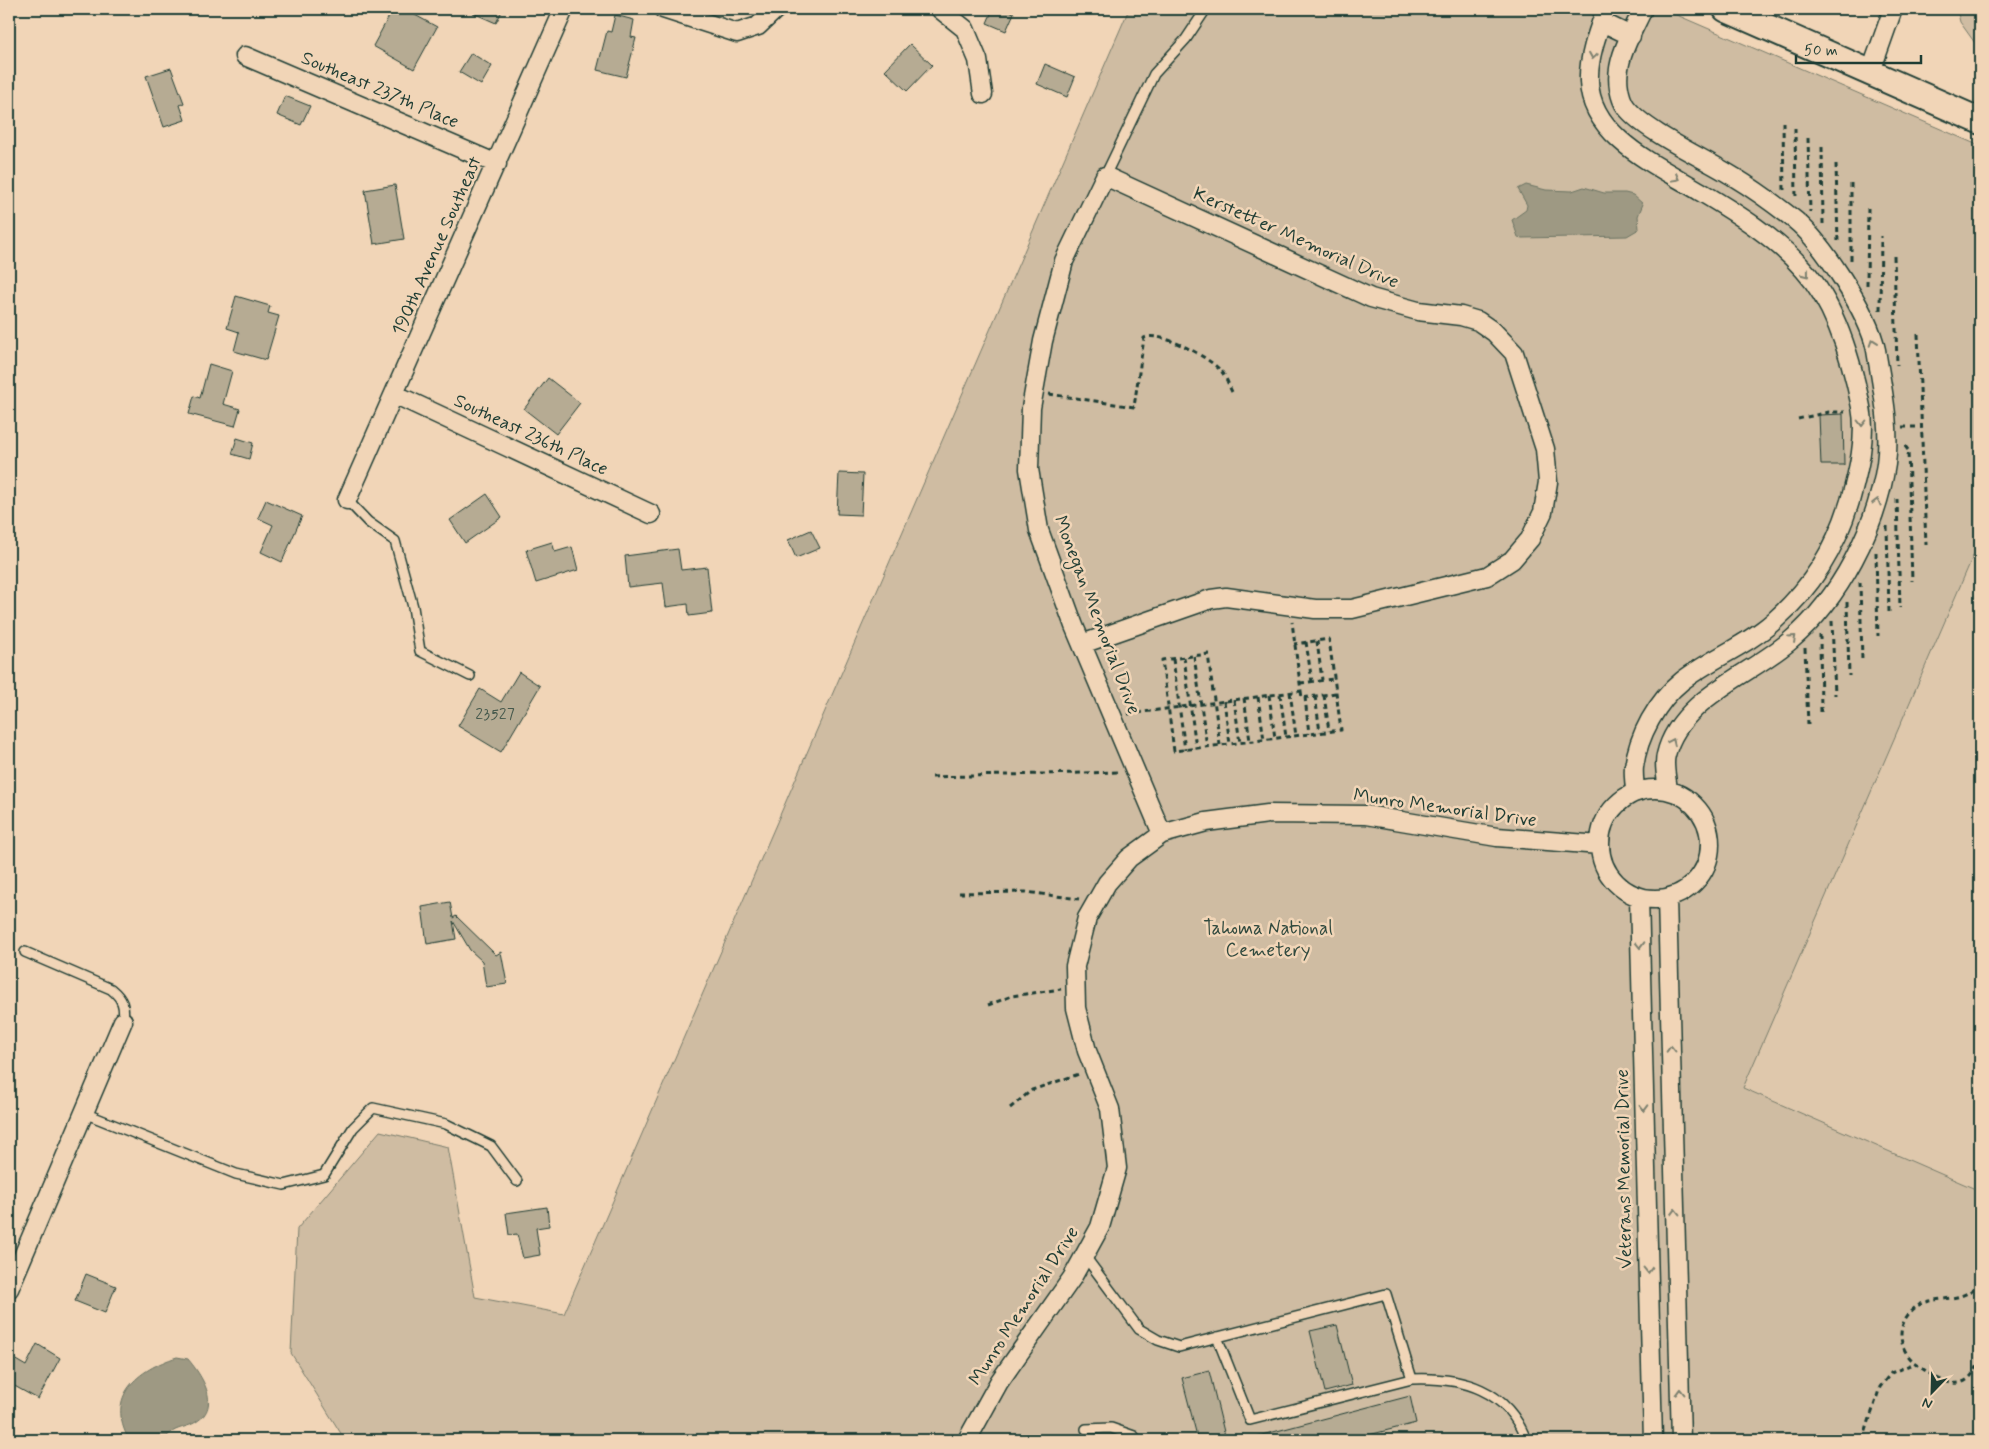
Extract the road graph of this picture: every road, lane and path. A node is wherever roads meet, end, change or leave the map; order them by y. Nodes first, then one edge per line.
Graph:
1 (564, 9) edge
2 (663, 9) edge
3 (776, 9) edge
4 (940, 9) edge
5 (1206, 9) edge
6 (1643, 9) edge
7 (1726, 9) edge
8 (1893, 9) edge
9 (1604, 16) edge
10 (1631, 36) junction
11 (245, 56) dead end
12 (1870, 71) junction
13 (983, 94) dead end
14 (1980, 121) edge
15 (1783, 122) dead end
16 (1795, 128) dead end
17 (1808, 138) dead end
18 (1822, 147) dead end
19 (497, 164) junction
20 (1836, 164) dead end
21 (1714, 165) junction
22 (1105, 176) junction
23 (1851, 180) dead end
24 (1701, 191) junction
25 (1868, 208) dead end
26 (1790, 217) junction
27 (1881, 236) dead end
28 (1810, 237) junction
29 (1824, 251) junction
30 (1894, 256) dead end
31 (1838, 274) junction
32 (1851, 295) junction
33 (1880, 311) dead end
34 (1866, 324) junction
35 (1918, 334) dead end
36 (1898, 369) dead end
37 (1034, 391) junction
38 (1232, 392) dead end
39 (394, 394) junction
40 (1847, 412) dead end
41 (1798, 419) dead end
42 (1900, 427) dead end
43 (1921, 427) junction
44 (1900, 439) dead end
45 (1897, 489) dead end
46 (347, 500) joint
47 (651, 514) dead end
48 (1887, 519) dead end
49 (1926, 545) dead end
50 (1868, 548) junction
51 (1847, 571) junction
52 (1912, 581) dead end
53 (1832, 594) junction
54 (1289, 606) junction
55 (1900, 608) dead end
56 (1820, 610) junction
57 (1889, 613) dead end
58 (1805, 626) junction
59 (1878, 636) dead end
60 (1317, 641) junction
61 (1306, 642) junction
62 (1082, 644) junction
63 (1294, 644) junction
64 (1194, 656) junction
65 (1184, 657) junction
66 (1173, 659) junction
67 (1862, 661) dead end
68 (470, 676) dead end
69 (1849, 676) dead end
70 (1334, 679) junction
71 (1322, 680) junction
72 (1312, 682) junction
73 (1300, 683) junction
74 (1301, 691) junction
75 (1290, 692) junction
76 (1336, 693) junction
77 (1280, 694) junction
78 (1269, 695) junction
79 (1324, 695) junction
80 (1835, 695) dead end
81 (1258, 696) junction
82 (1315, 696) junction
83 (1304, 697) junction
84 (1244, 698) junction
85 (1234, 700) junction
86 (1224, 701) junction
87 (1214, 702) junction
88 (1201, 704) junction
89 (1191, 705) junction
90 (1179, 707) junction
91 (1168, 708) junction
92 (1821, 714) dead end
93 (1112, 716) junction
94 (1808, 725) dead end
95 (1329, 731) junction
96 (1320, 732) junction
97 (1309, 734) junction
98 (1296, 736) junction
99 (1286, 737) junction
100 (1275, 738) junction
101 (1264, 740) junction
102 (1250, 742) junction
103 (1240, 743) junction
104 (1230, 744) junction
105 (1220, 745) junction
106 (1207, 747) junction
107 (1196, 749) junction
108 (1185, 750) junction
109 (1136, 771) junction
110 (932, 776) dead end
111 (1668, 790) junction
112 (1635, 792) junction
113 (1162, 834) junction
114 (1600, 845) junction
115 (959, 893) dead end
116 (1639, 897) junction
117 (1667, 898) junction
118 (1096, 902) junction
119 (25, 952) dead end
120 (1075, 988) junction
121 (988, 1005) dead end
122 (122, 1021) joint
123 (1094, 1069) junction
124 (1010, 1108) dead end
125 (84, 1113) junction
126 (516, 1181) dead end
127 (1084, 1255) junction
128 (1980, 1282) edge
129 (9, 1289) edge
130 (1217, 1337) junction
131 (1980, 1360) edge
132 (1915, 1363) junction
133 (1412, 1379) junction
134 (1086, 1429) dead end
135 (968, 1440) edge
136 (1137, 1440) edge
137 (1526, 1440) edge
138 (1653, 1440) edge
139 (1681, 1440) edge
140 (1862, 1440) edge

1 - 19 street, 190th Avenue Southeast
2 - 3 street
4 - 13 street
5 - 22 lane
6 - 10 street
7 - 12 main road
8 - 12 street
9 - 10 street
9 -> 24 street
10 - 21 street
11 - 19 street, Southeast 237th Place
12 - 14 main road
15 - 26 path
16 - 26 path
17 - 28 path
18 - 29 path
19 - 39 street, 190th Avenue Southeast
20 - 31 path
21 - 24 street
21 - 26 street
22 - 37 street, Monegan Memorial Drive
22 - 54 street, Kerstetter Memorial Drive
23 - 32 path
24 -> 112 street
25 - 34 path
26 - 28 street
27 - 33 path
28 - 29 street
29 - 31 street
30 - 36 path
31 - 32 street
32 - 34 street
50 -> 34 street
35 - 43 path
37 - 38 path
37 - 62 street, Monegan Memorial Drive
39 - 46 street, 190th Avenue Southeast
39 - 47 street, Southeast 236th Place
40 - 41 path
42 - 43 path
43 - 49 path
44 - 52 path
45 - 55 path
46 - 68 lane
48 - 57 path
50 - 51 street
50 - 59 path
50 - 67 path
51 - 53 street
51 - 69 path
53 - 56 street
53 - 80 path
54 - 62 street, Kerstetter Memorial Drive
54 - 63 path
56 - 58 street
56 - 92 path
58 - 94 path
111 -> 58 street
60 - 61 path
60 - 70 path
60 - 71 path
61 - 63 path
61 - 72 path
62 - 93 street, Monegan Memorial Drive
63 - 73 path
64 - 65 path
64 - 87 path
64 - 88 path
65 - 66 path
65 - 89 path
66 - 90 path
66 - 91 path
70 - 71 path
70 - 76 path
71 - 72 path
72 - 73 path
73 - 74 path
74 - 75 path
74 - 83 path
75 - 77 path
75 - 98 path
76 - 79 path
76 - 95 path
77 - 78 path
77 - 99 path
78 - 81 path
78 - 100 path
79 - 82 path
79 - 95 path
81 - 84 path
81 - 101 path
82 - 83 path
82 - 96 path
83 - 97 path
84 - 85 path
84 - 102 path
85 - 86 path
85 - 103 path
86 - 87 path
86 - 104 path
87 - 88 path
87 - 105 path
88 - 89 path
88 - 106 path
89 - 90 path
89 - 107 path
90 - 91 path
90 - 108 path
91 - 93 path
91 - 108 path
93 - 109 street, Monegan Memorial Drive
95 - 96 path
96 - 97 path
97 - 98 path
98 - 99 path
99 - 100 path
100 - 101 path
101 - 102 path
102 - 103 path
103 - 104 path
104 - 105 path
105 - 106 path
106 - 107 path
107 - 108 path
109 - 110 path
109 - 113 street, Monegan Memorial Drive
111 - 112 street
111 - 117 street
112 - 114 street
113 - 114 street, Munro Memorial Drive
113 - 118 street, Munro Memorial Drive
114 - 116 street
115 - 118 path
116 - 117 street
116 -> 138 street, Veterans Memorial Drive
139 -> 117 street
118 - 120 street, Munro Memorial Drive
119 - 122 lane
120 - 121 path
120 - 123 street, Munro Memorial Drive
122 - 125 street
123 - 124 path
123 - 127 street, Munro Memorial Drive
125 - 126 lane
125 - 129 street
127 - 130 lane
127 - 135 street, Munro Memorial Drive
128 - 132 path
130 - 133 lane
130 - 133 lane
131 - 132 path
132 - 140 path
133 - 137 lane
134 - 136 lane

